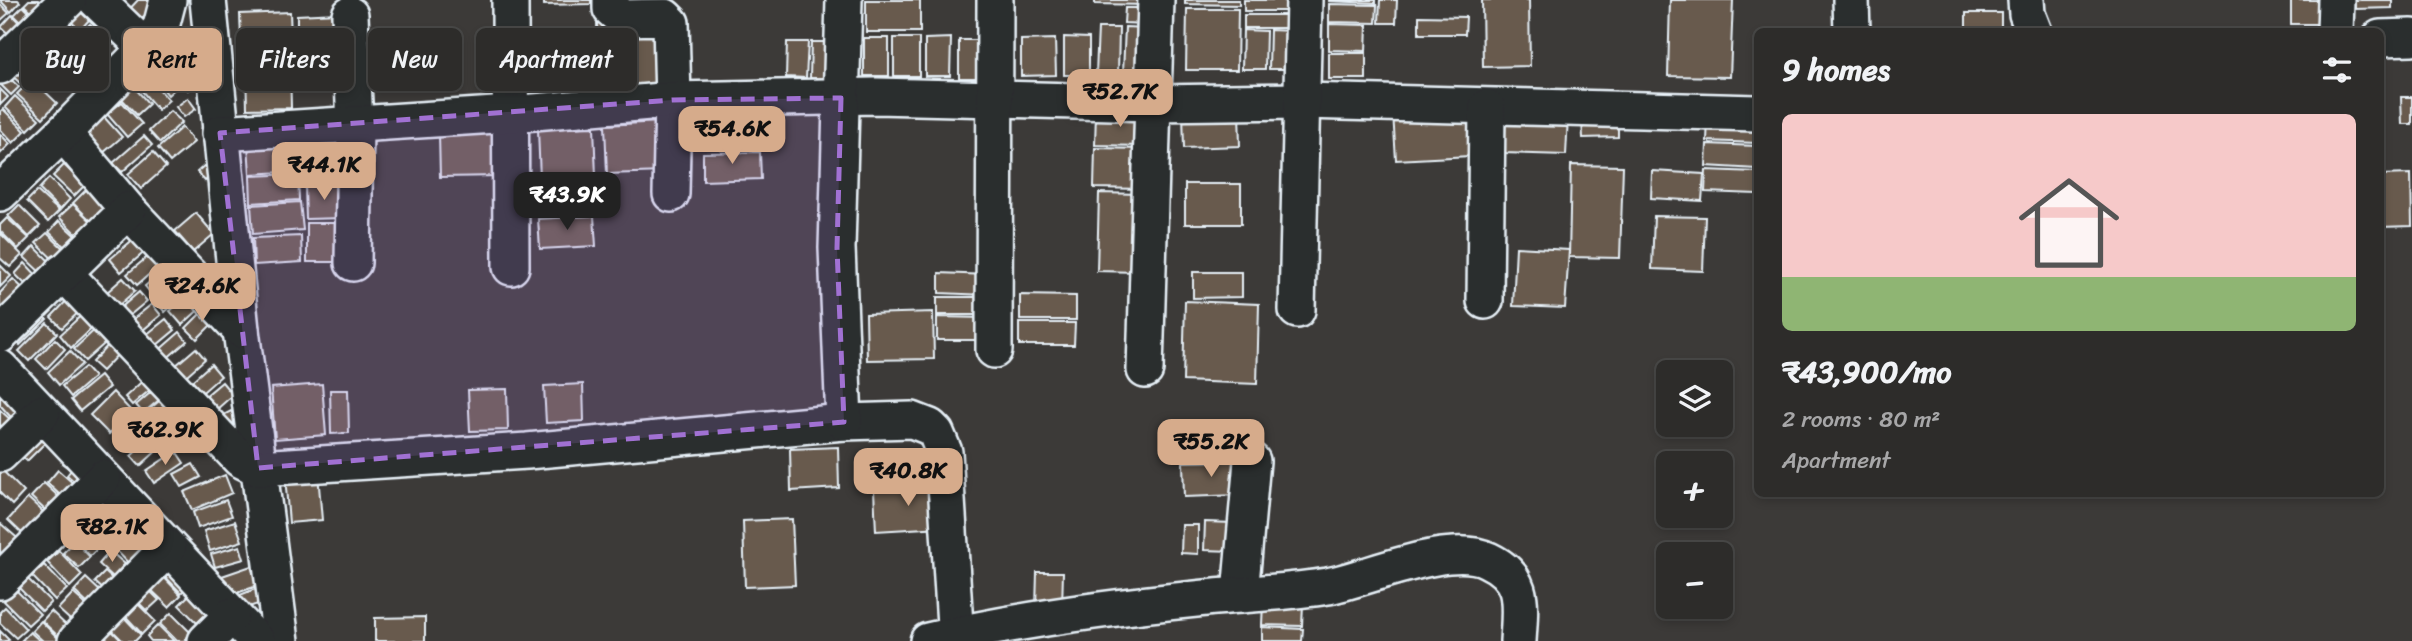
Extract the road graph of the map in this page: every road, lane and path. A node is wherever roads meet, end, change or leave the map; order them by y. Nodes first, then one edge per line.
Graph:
1 (68, 0) edge
2 (96, 0) edge
3 (208, 0) edge
4 (509, 0) edge
5 (611, 0) edge
6 (844, 0) edge
7 (995, 0) edge
8 (1156, 0) edge
9 (1304, 0) edge
10 (1851, 0) edge
11 (2026, 0) edge
12 (2336, 0) edge
13 (350, 15) dead end
14 (158, 25) edge
15 (211, 28) edge
16 (1852, 28) edge
17 (2032, 28) edge
18 (2335, 28) edge
19 (2412, 37) edge
20 (2384, 38) edge
21 (0, 66) edge
22 (216, 91) edge
23 (994, 97) junction
24 (841, 98) junction
25 (673, 100) junction
26 (1303, 101) junction
27 (1153, 103) junction
28 (1487, 107) junction
29 (1754, 113) edge
30 (510, 114) junction
31 (355, 125) junction
32 (63, 133) junction
33 (220, 133) junction
34 (0, 193) edge
35 (671, 194) dead end
36 (128, 210) junction
37 (353, 263) dead end
38 (511, 267) dead end
39 (63, 272) junction
40 (1485, 301) dead end
41 (1297, 310) dead end
42 (241, 330) junction
43 (0, 335) edge
44 (994, 350) dead end
45 (0, 368) edge
46 (1145, 370) dead end
47 (42, 413) junction
48 (844, 422) junction
49 (0, 454) edge
50 (1252, 461) dead end
51 (258, 468) junction
52 (103, 478) junction
53 (168, 548) junction
54 (0, 581) edge
55 (1240, 594) junction
56 (231, 616) junction
57 (946, 639) edge
58 (76, 641) edge
59 (205, 641) edge
60 (257, 641) edge
61 (281, 641) edge
62 (1518, 641) edge

1 - 21 street
2 - 14 street
3 - 15 street
4 - 30 street
5 - 25 street
6 - 24 street
7 - 23 street
8 - 27 street
9 - 26 street
10 - 16 street
11 - 17 street
12 - 18 street
13 - 31 street
14 - 32 street
19 - 20 street
22 - 33 street
23 - 24 street
23 - 27 street
23 - 44 street
24 - 25 street
24 - 48 street
25 - 30 street
25 - 35 street
26 - 27 street
26 - 28 street
26 - 41 street
27 - 46 street
28 - 29 street
28 - 40 street
30 - 31 street
30 - 38 street
31 - 33 street
31 - 37 street
32 - 34 street
32 - 36 street
33 - 42 street
36 - 39 street
36 - 42 street
39 - 43 street
39 - 51 street
42 - 51 street
45 - 47 street
47 - 49 street
47 - 52 street
48 - 51 street
48 - 57 street
50 - 55 street
51 - 61 street
52 - 53 street
52 - 54 street
53 - 56 street
53 - 58 street
55 - 57 street
55 - 62 street
56 - 59 street
56 - 60 street

